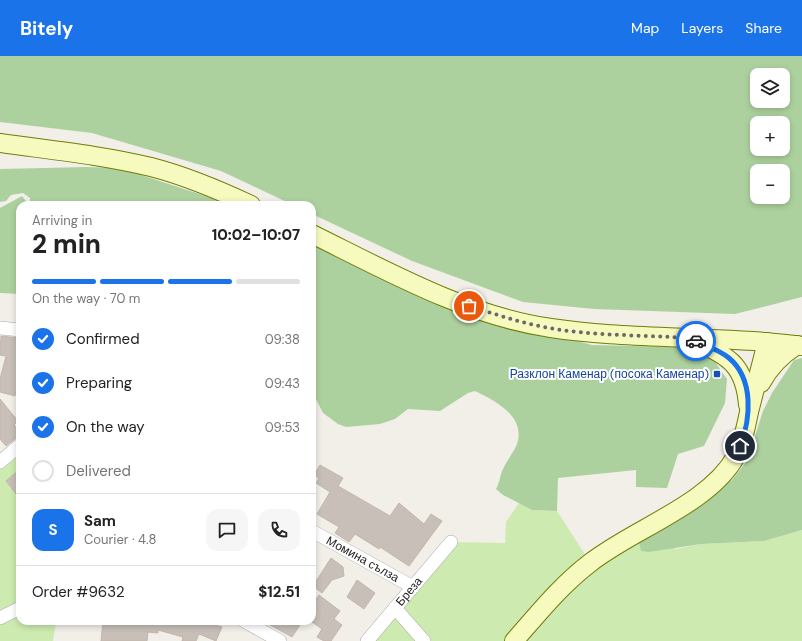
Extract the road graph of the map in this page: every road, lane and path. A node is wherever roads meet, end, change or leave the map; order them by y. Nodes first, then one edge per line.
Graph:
1 (0, 143) edge
2 (242, 201) edge
3 (316, 236) edge
4 (0, 328) edge
5 (16, 330) edge
6 (689, 338) junction
7 (767, 342) junction
8 (799, 345) edge
9 (749, 413) junction
10 (16, 448) edge
11 (0, 462) edge
12 (316, 533) edge
13 (451, 542) dead end
14 (413, 587) junction
15 (395, 608) junction
16 (16, 610) edge
17 (0, 618) edge
18 (251, 625) edge
19 (280, 641) edge
20 (367, 641) edge
21 (424, 641) edge
22 (514, 641) edge

1 - 2 street
3 - 6 street
4 - 5 street
6 - 7 street
6 - 9 street
7 - 8 street
7 - 9 street
8 - 9 street
9 - 22 street
10 - 11 street
12 - 14 street, Момина сълза
13 - 14 street, Бреза
14 - 15 street, Бреза
15 - 20 street, Бреза
15 - 21 street
16 - 17 street
18 - 19 street

